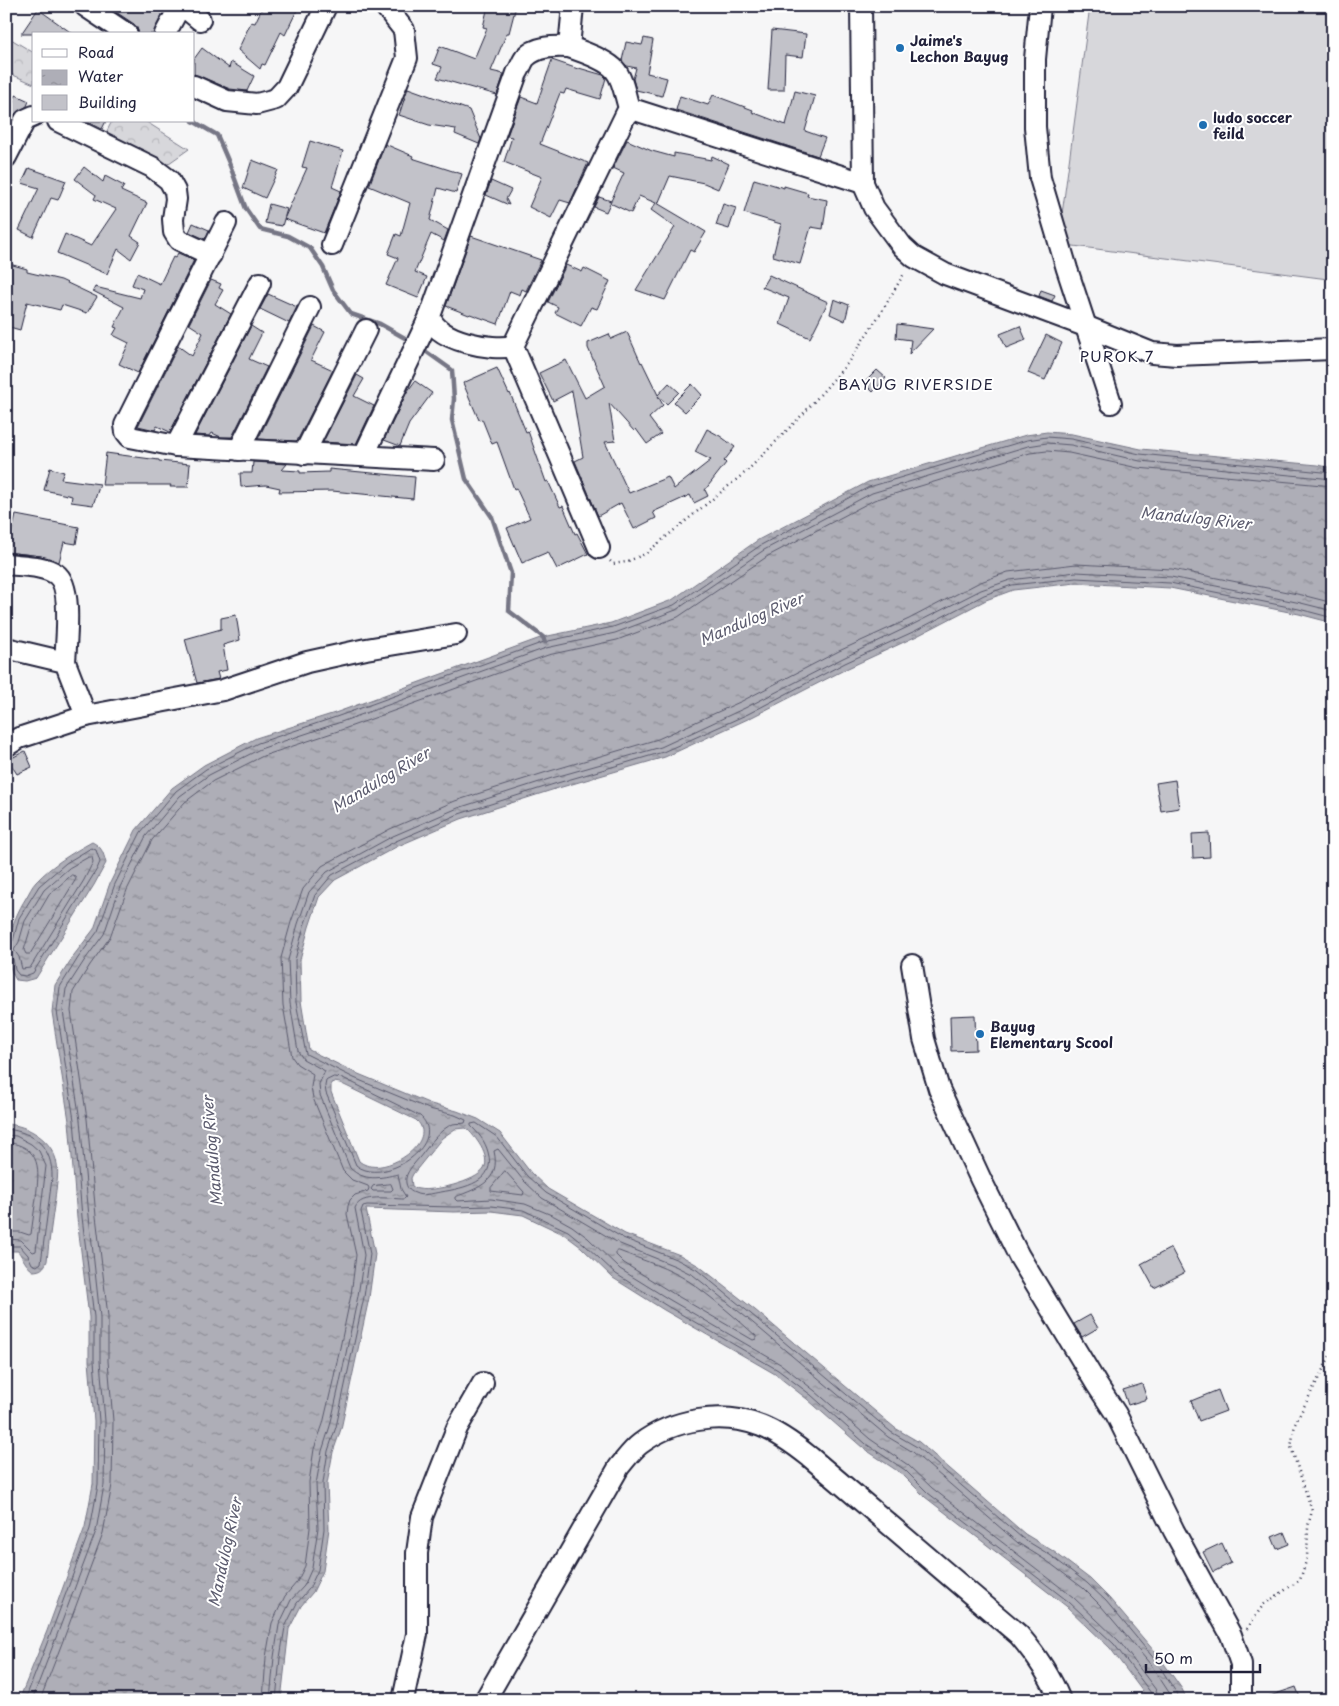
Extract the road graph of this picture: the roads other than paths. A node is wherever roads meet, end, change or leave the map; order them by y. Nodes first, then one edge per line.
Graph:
1 (85, 6) edge
2 (182, 6) edge
3 (326, 6) edge
4 (385, 6) edge
5 (572, 6) edge
6 (861, 6) edge
7 (1040, 6) edge
8 (200, 20) dead end
9 (123, 32) edge
10 (165, 32) edge
11 (569, 47) junction
12 (195, 86) edge
13 (629, 108) junction
14 (32, 117) edge
15 (60, 122) edge
16 (6, 157) edge
17 (863, 183) junction
18 (226, 223) dead end
19 (332, 245) dead end
20 (211, 255) junction
21 (260, 283) dead end
22 (310, 307) dead end
23 (430, 316) junction
24 (1085, 326) junction
25 (366, 330) dead end
26 (513, 346) junction
27 (1333, 349) edge
28 (1111, 403) dead end
29 (176, 446) junction
30 (239, 450) junction
31 (304, 454) junction
32 (364, 455) junction
33 (434, 460) dead end
34 (599, 548) road end
35 (6, 564) edge
36 (456, 634) dead end
37 (6, 648) edge
38 (65, 662) junction
39 (86, 716) junction
40 (6, 746) edge
41 (912, 966) dead end
42 (483, 1383) dead end
43 (402, 1700) edge
44 (484, 1700) edge
45 (1060, 1700) edge
46 (1242, 1700) edge

1 - 9 street
2 - 8 street
2 - 10 street
3 - 12 street
4 - 19 street
5 - 11 street
6 - 17 street
7 - 24 street
11 - 13 street
11 - 23 street
13 - 17 street
13 - 26 street
14 - 16 street
15 - 20 street
17 - 24 street
18 - 20 street
20 - 29 street
21 - 29 street
22 - 30 street
23 - 26 street
23 - 32 street
24 - 27 street
24 - 28 street
25 - 31 street
26 - 34 street
29 - 30 street
30 - 31 street
31 - 32 street
32 - 33 street
35 - 38 street
36 - 39 street
37 - 38 street
38 - 39 street
39 - 40 street
41 - 46 street
42 - 43 street
44 - 45 street

